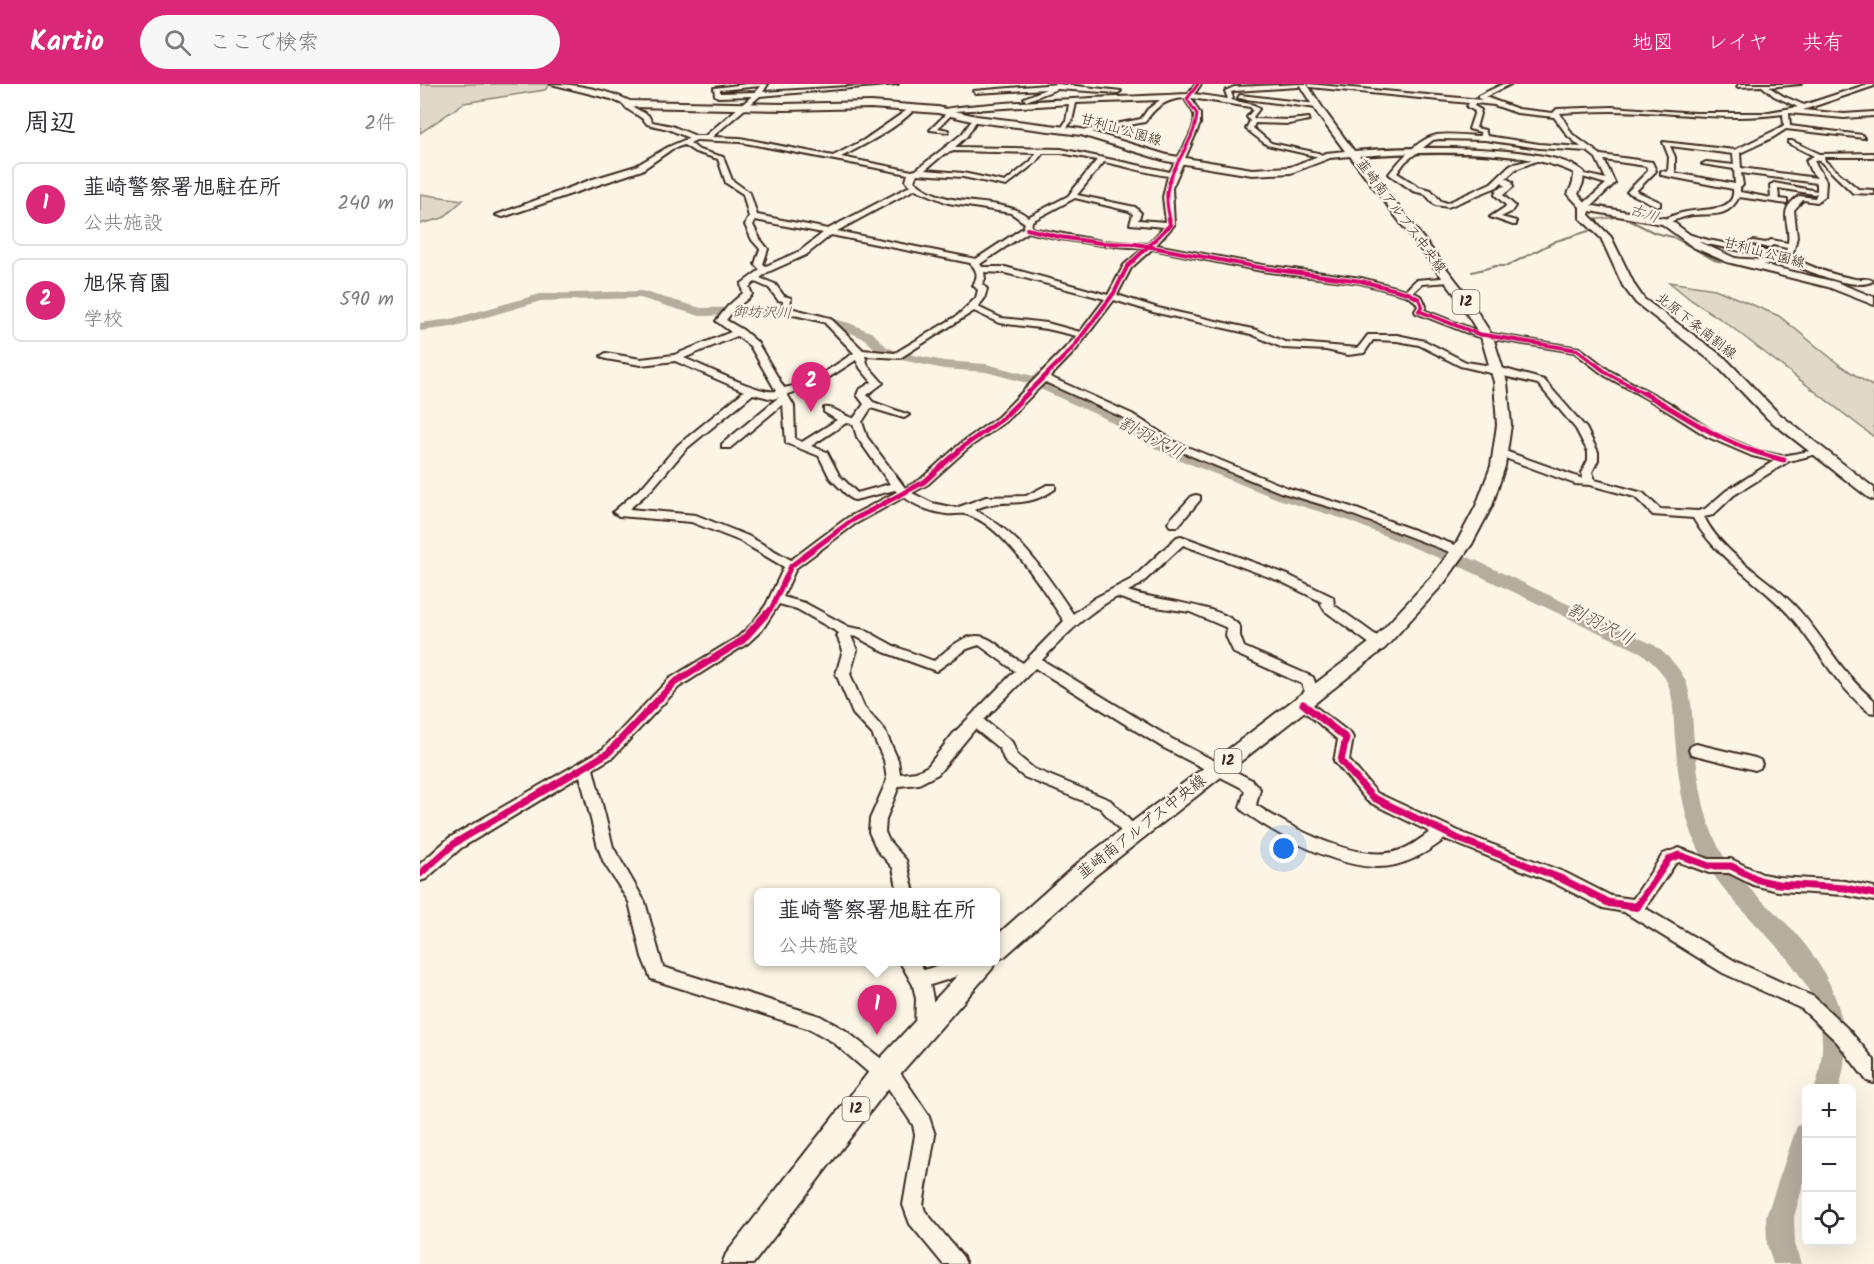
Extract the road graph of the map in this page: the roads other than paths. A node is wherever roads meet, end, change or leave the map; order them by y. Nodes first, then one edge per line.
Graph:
1 (555, 84) edge
2 (896, 84) edge
3 (1198, 84) edge
4 (1508, 84) edge
5 (1798, 84) edge
6 (1874, 84) edge
7 (1300, 85) edge
8 (1310, 85) edge
9 (1764, 85) edge
10 (859, 86) junction
11 (1058, 86) edge
12 (1739, 86) dead end
13 (974, 88) edge
14 (1110, 88) edge
15 (1164, 88) dead end
16 (758, 94) junction
17 (1178, 95) junction
18 (1188, 97) junction
19 (1167, 98) junction
20 (1230, 98) junction
21 (1508, 98) dead end
22 (1133, 99) junction
23 (1477, 99) junction
24 (1220, 100) junction
25 (1073, 101) junction
26 (627, 103) junction
27 (1023, 104) junction
28 (860, 105) junction
29 (1775, 105) dead end
30 (742, 106) junction
31 (981, 106) junction
32 (1317, 106) junction
33 (1504, 106) junction
34 (913, 108) junction
35 (1795, 111) junction
36 (947, 112) junction
37 (1726, 114) junction
38 (1839, 114) junction
39 (1874, 114) edge
40 (1556, 115) junction
41 (975, 118) junction
42 (1307, 119) dead end
43 (1253, 121) junction
44 (1798, 121) dead end
45 (1854, 122) junction
46 (1785, 127) junction
47 (1064, 129) junction
48 (1808, 130) junction
49 (946, 131) dead end
50 (1082, 132) junction
51 (1498, 132) dead end
52 (1751, 135) dead end
53 (1862, 137) junction
54 (695, 138) junction
55 (707, 138) junction
56 (1280, 138) dead end
57 (1485, 138) junction
58 (1502, 140) junction
59 (1059, 141) dead end
60 (686, 142) junction
61 (1790, 142) dead end
62 (1749, 144) junction
63 (1840, 147) dead end
64 (949, 149) junction
65 (1419, 149) junction
66 (1588, 149) junction
67 (1042, 150) junction
68 (1055, 150) junction
69 (1850, 150) junction
70 (1309, 152) junction
71 (1736, 152) junction
72 (1353, 153) junction
73 (1857, 155) junction
74 (1874, 155) edge
75 (1820, 156) junction
76 (834, 158) junction
77 (1322, 158) junction
78 (1599, 158) junction
79 (1537, 159) junction
80 (1102, 160) junction
81 (1182, 160) junction
82 (1706, 164) dead end
83 (1737, 169) junction
84 (1652, 171) junction
85 (915, 172) junction
86 (1580, 174) junction
87 (1671, 174) junction
88 (1173, 175) junction
89 (1501, 178) junction
90 (1822, 181) junction
91 (1615, 185) junction
92 (915, 186) junction
93 (1633, 190) junction
94 (1736, 190) junction
95 (1874, 192) edge
96 (1822, 193) junction
97 (1074, 196) junction
98 (1775, 200) junction
99 (1792, 204) junction
100 (500, 215) dead end
101 (1587, 215) junction
102 (1680, 216) junction
103 (753, 217) junction
104 (1665, 221) junction
105 (1513, 223) dead end
106 (1027, 225) junction
107 (1170, 225) junction
108 (831, 231) junction
109 (1684, 235) junction
110 (1710, 241) junction
111 (1791, 246) junction
112 (1150, 247) junction
113 (1788, 258) junction
114 (1731, 260) junction
115 (978, 266) junction
116 (765, 270) junction
117 (1854, 271) dead end
118 (756, 279) junction
119 (1449, 279) junction
120 (1845, 279) junction
121 (1869, 281) dead end
122 (1408, 292) junction
123 (1112, 297) junction
124 (1874, 301) edge
125 (972, 308) junction
126 (740, 332) junction
127 (1082, 335) junction
128 (1486, 335) junction
129 (860, 353) junction
130 (606, 356) dead end
131 (676, 358) junction
132 (1498, 371) junction
133 (1043, 377) junction
134 (751, 391) junction
135 (783, 396) junction
136 (869, 404) junction
137 (828, 410) dead end
138 (904, 415) dead end
139 (844, 420) junction
140 (857, 422) junction
141 (805, 445) junction
142 (726, 446) dead end
143 (1817, 451) junction
144 (1501, 453) junction
145 (1784, 460) junction
146 (1590, 482) junction
147 (1051, 487) dead end
148 (901, 490) junction
149 (1874, 495) edge
150 (1196, 498) dead end
151 (965, 510) junction
152 (1698, 515) junction
153 (1174, 523) dead end
154 (1455, 557) junction
155 (791, 566) junction
156 (1118, 592) junction
157 (776, 599) junction
158 (1071, 622) junction
159 (846, 631) junction
160 (1378, 644) junction
161 (1029, 666) junction
162 (1308, 701) junction
163 (1874, 708) edge
164 (975, 721) junction
165 (1696, 750) dead end
166 (1755, 764) dead end
167 (586, 768) junction
168 (1217, 769) junction
169 (894, 780) junction
170 (1444, 831) junction
171 (1132, 833) junction
172 (420, 874) edge
173 (905, 888) edge
174 (1874, 894) edge
175 (1629, 907) junction
176 (1000, 946) edge
177 (912, 966) edge
178 (955, 966) edge
179 (980, 966) edge
180 (921, 979) junction
181 (924, 1026) junction
182 (885, 1071) junction
183 (1874, 1074) edge
184 (736, 1264) edge
185 (956, 1264) edge

1 - 26 main road, 甘利山公園線
2 - 10 street
3 - 18 street
4 - 23 street
5 - 9 street
6 - 35 street
7 - 20 street
7 - 32 main road, 韮崎南アルプス中央線 / 12
8 - 23 street
9 - 12 street
9 - 35 street
10 - 16 street
10 - 28 street
11 - 13 street
11 - 14 street
11 - 27 street
13 - 31 street
14 - 22 street
15 - 17 street
16 - 16 street
16 - 30 street
17 - 18 street
17 - 19 street
18 - 24 street
18 - 81 street
19 - 22 street
19 - 50 street
20 - 24 street
20 - 32 street
21 - 33 street
22 - 25 street
23 - 33 street
23 - 57 street
24 - 43 street
25 - 27 street
25 - 47 street
26 - 30 main road, 甘利山公園線
26 - 54 street
27 - 31 street
28 - 30 main road, 甘利山公園線
28 - 34 main road, 甘利山公園線
29 - 37 street
30 - 55 street
31 - 36 street
32 - 72 main road, 韮崎南アルプス中央線 / 12
33 - 40 street
34 - 36 main road, 甘利山公園線
34 - 76 street
35 - 37 street
35 - 38 street
35 - 44 street
35 - 46 street
36 - 41 main road, 甘利山公園線
36 - 49 street
37 - 40 street
38 - 45 street
38 - 48 street
39 - 45 street
40 - 66 street
41 - 47 main road, 甘利山公園線
41 - 64 street
42 - 43 street
43 - 70 street
45 - 53 street
46 - 48 street
46 - 62 street
47 - 50 main road, 甘利山公園線
48 - 53 street
50 - 81 main road, 甘利山公園線
51 - 58 street
52 - 62 street
53 - 69 street
54 - 55 street
54 - 60 street
55 - 76 street
56 - 70 street
57 - 58 street
57 - 65 street
58 - 66 street
59 - 68 street
60 - 100 street
60 - 103 street
61 - 75 street
62 - 71 street
63 - 69 street
64 - 67 street
64 - 85 street
65 - 72 main road, 甘利山公園線
65 - 79 main road, 甘利山公園線
65 - 89 street
66 - 78 street
67 - 68 street
67 - 85 street
68 - 80 street
69 - 73 street
70 - 77 street
71 - 83 street
71 - 87 street
72 - 77 main road, 甘利山公園線
72 - 119 main road, 韮崎南アルプス中央線 / 12
73 - 74 street
73 - 75 street
75 - 90 street
75 - 95 street
76 - 85 street
77 - 81 main road, 甘利山公園線
78 - 84 street
78 - 91 street
79 - 86 main road, 甘利山公園線
79 - 89 street
80 - 88 street
80 - 97 street
81 - 88 street
82 - 83 street
83 - 90 street
83 - 94 street
84 - 87 street
84 - 93 street
85 - 92 street
86 - 91 street
86 - 101 main road
87 - 94 street
88 - 107 street
89 - 105 street
90 - 96 street
91 - 93 street
91 - 101 street
92 - 106 street
92 - 108 street
93 - 102 street
94 - 98 street
94 - 102 street
96 - 98 street
96 - 99 street
97 - 106 street
97 - 107 street
98 - 99 street
99 - 111 street
101 - 104 main road, 甘利山公園線
101 - 143 main road, 北原下条南割線
102 - 104 street
103 - 108 street
103 - 116 street
104 - 109 main road, 甘利山公園線
106 - 112 street
106 - 115 street
107 - 112 street
108 - 115 street
108 - 116 street
109 - 110 street
109 - 114 main road, 甘利山公園線
110 - 111 street
110 - 113 street
111 - 113 street
112 - 122 street
112 - 123 street
113 - 114 street
113 - 120 street
114 - 124 main road, 甘利山公園線
115 - 123 street
115 - 125 street
116 - 118 street
117 - 120 street
118 - 126 street
118 - 129 street
119 - 122 street
119 - 128 main road, 韮崎南アルプス中央線 / 12
120 - 121 street
122 - 128 street
123 - 127 street
123 - 132 street
125 - 127 street
125 - 129 street
126 - 131 street
126 - 135 street
127 - 133 street
128 - 132 main road, 韮崎南アルプス中央線 / 12
128 - 145 street
129 - 135 street
129 - 136 street
130 - 131 street
131 - 134 street
132 - 144 main road, 韮崎南アルプス中央線 / 12
132 - 146 street
133 - 148 street
133 - 154 street
134 - 135 street
134 - 155 street
135 - 141 street
135 - 142 street
136 - 138 street
136 - 140 street
137 - 139 street
139 - 140 street
139 - 141 street
140 - 148 street
141 - 148 street
143 - 145 street
143 - 149 main road, 北原下条南割線
144 - 146 street
144 - 154 main road, 韮崎南アルプス中央線 / 12
145 - 152 street
146 - 152 street
147 - 151 street
148 - 151 street
148 - 155 street
150 - 153 street
151 - 158 street
152 - 163 street
154 - 160 main road, 韮崎南アルプス中央線 / 12
155 - 157 street
156 - 158 street
156 - 160 street
156 - 162 street
157 - 159 street
157 - 167 street
158 - 161 street
159 - 161 street
159 - 169 street
160 - 162 main road, 韮崎南アルプス中央線 / 12
161 - 164 street
161 - 168 street
162 - 168 main road, 韮崎南アルプス中央線 / 12
162 - 170 street
164 - 169 street
164 - 171 street
165 - 166 street
167 - 172 street
167 - 182 street
168 - 170 street
168 - 171 main road, 韮崎南アルプス中央線 / 12
169 - 173 street
170 - 175 street
171 - 176 main road, 韮崎南アルプス中央線 / 12
174 - 175 street
175 - 183 street
177 - 180 street
178 - 180 street
179 - 181 main road, 12
180 - 181 street
181 - 182 main road, 12
182 - 184 main road, 12
182 - 185 street

